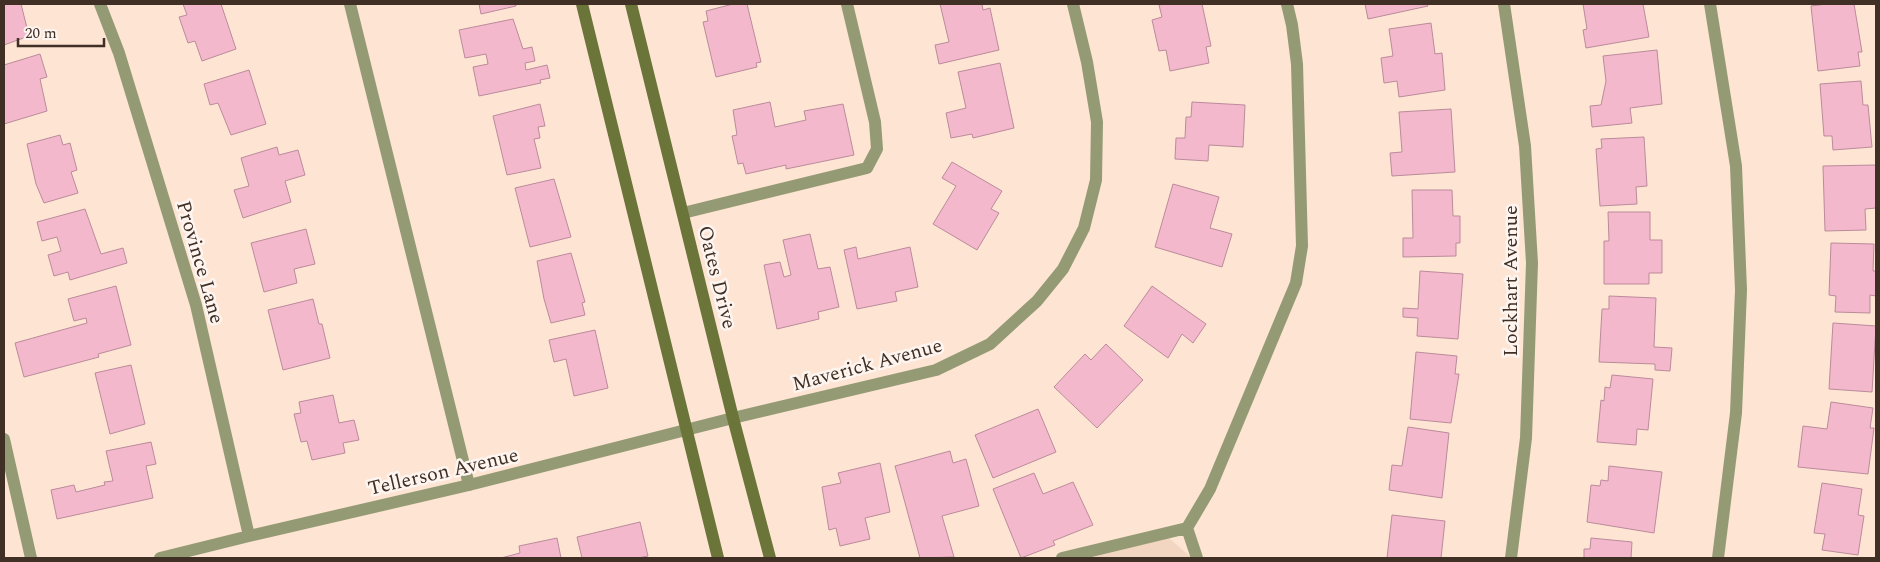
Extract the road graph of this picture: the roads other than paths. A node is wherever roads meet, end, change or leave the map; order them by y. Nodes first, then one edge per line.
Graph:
1 (100, 4) edge
2 (350, 4) edge
3 (582, 4) edge
4 (631, 4) edge
5 (847, 4) edge
6 (1073, 4) edge
7 (1287, 4) edge
8 (1504, 4) edge
9 (1710, 4) edge
10 (683, 213) junction
11 (733, 418) junction
12 (687, 430) junction
13 (4, 439) edge
14 (469, 485) junction
15 (1187, 528) junction
16 (249, 536) junction
17 (31, 558) edge
18 (160, 558) edge
19 (718, 558) edge
20 (770, 558) edge
21 (1062, 558) edge
22 (1197, 558) edge
23 (1511, 558) edge
24 (1718, 558) edge

1 - 16 street, Province Lane
2 - 14 street
3 - 12 main road
4 - 10 main road, Oates Drive
5 - 10 street
6 - 11 street, Maverick Avenue
7 - 15 street
8 - 23 street, Lockhart Avenue
9 - 24 street
10 - 11 main road, Oates Drive
11 - 12 street, Tellerson Avenue
11 - 20 main road, Oates Drive
12 - 14 street, Tellerson Avenue
12 - 19 main road
13 - 17 street
14 - 16 street, Tellerson Avenue
15 - 21 street
15 - 22 street
16 - 18 street, Tellerson Avenue

